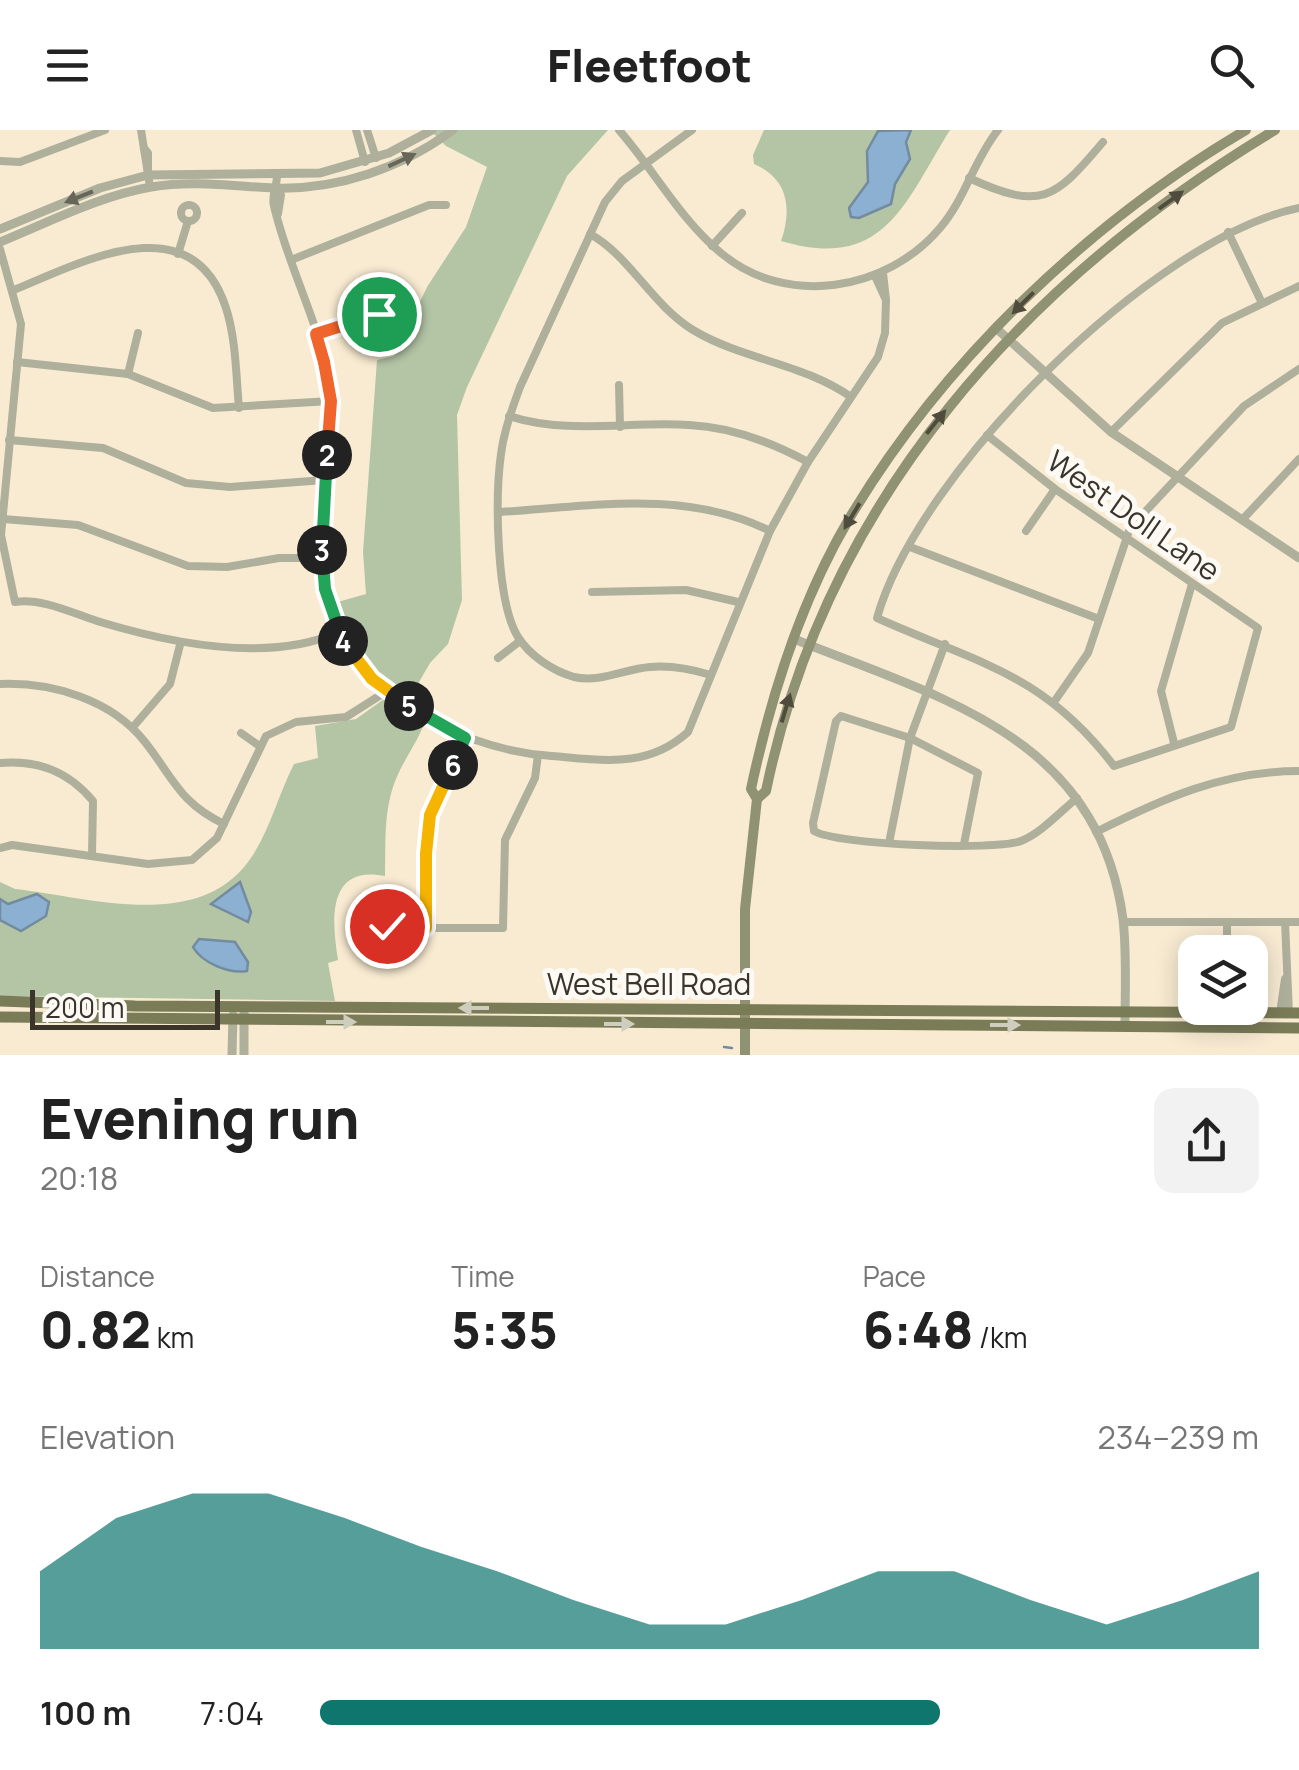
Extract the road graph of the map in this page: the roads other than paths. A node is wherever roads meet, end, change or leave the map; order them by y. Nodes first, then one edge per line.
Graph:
1 (106, 130) edge
2 (141, 130) edge
3 (356, 130) edge
4 (367, 130) edge
5 (432, 130) edge
6 (453, 130) edge
7 (619, 130) edge
8 (692, 130) edge
9 (998, 130) edge
10 (1246, 130) edge
11 (1275, 130) edge
12 (1102, 142) dead end
13 (370, 160) junction
14 (0, 161) edge
15 (647, 164) junction
16 (148, 174) junction
17 (277, 176) junction
18 (970, 178) junction
19 (150, 187) junction
20 (277, 188) junction
21 (446, 206) dead end
22 (1299, 208) edge
23 (742, 213) dead end
24 (188, 220) dead end
25 (0, 229) edge
26 (1228, 232) junction
27 (590, 234) junction
28 (0, 246) edge
29 (712, 246) junction
30 (178, 254) junction
31 (291, 260) junction
32 (2, 266) edge
33 (879, 274) junction
34 (1299, 286) edge
35 (14, 290) junction
36 (1261, 301) junction
37 (386, 314) dead end
38 (997, 329) junction
39 (138, 333) dead end
40 (316, 334) junction
41 (1009, 340) junction
42 (17, 362) junction
43 (1299, 369) edge
44 (1044, 373) junction
45 (128, 374) junction
46 (619, 385) dead end
47 (850, 397) junction
48 (331, 401) junction
49 (239, 408) junction
50 (509, 416) junction
51 (620, 427) junction
52 (1111, 432) junction
53 (987, 436) junction
54 (9, 440) junction
55 (1299, 459) edge
56 (808, 462) junction
57 (1176, 476) junction
58 (325, 480) junction
59 (1054, 489) junction
60 (500, 512) junction
61 (3, 519) junction
62 (1242, 520) junction
63 (770, 531) junction
64 (1026, 532) dead end
65 (1124, 538) junction
66 (910, 547) junction
67 (321, 558) junction
68 (1299, 558) edge
69 (1192, 584) junction
70 (592, 592) dead end
71 (738, 602) junction
72 (1100, 619) junction
73 (339, 632) junction
74 (794, 639) junction
75 (520, 641) junction
76 (180, 644) junction
77 (808, 644) junction
78 (946, 644) junction
79 (498, 658) dead end
80 (711, 676) junction
81 (0, 684) edge
82 (387, 691) junction
83 (928, 691) junction
84 (1054, 702) junction
85 (132, 728) junction
86 (241, 732) dead end
87 (465, 738) junction
88 (910, 738) junction
89 (1174, 743) junction
90 (258, 745) junction
91 (538, 755) junction
92 (0, 763) edge
93 (1299, 771) edge
94 (1076, 798) junction
95 (756, 799) junction
96 (224, 824) junction
97 (1096, 832) junction
98 (889, 843) junction
99 (964, 844) junction
100 (0, 848) edge
101 (92, 855) junction
102 (378, 922) dead end
103 (1123, 922) junction
104 (1226, 922) junction
105 (1284, 922) junction
106 (1299, 922) edge
107 (426, 928) junction
108 (1226, 935) edge
109 (0, 1001) edge
110 (238, 1007) junction
111 (745, 1007) junction
112 (571, 1008) junction
113 (924, 1010) junction
114 (970, 1010) junction
115 (1178, 1011) edge
116 (1125, 1012) junction
117 (1289, 1013) edge
118 (0, 1016) edge
119 (238, 1021) junction
120 (571, 1023) junction
121 (745, 1024) junction
122 (886, 1024) junction
123 (928, 1025) junction
124 (1124, 1026) junction
125 (1299, 1028) edge
126 (232, 1055) edge
127 (244, 1055) edge
128 (745, 1055) edge

1 - 14 street
2 - 16 street
3 - 13 street
4 - 13 street
5 - 13 street
20 -> 6 street
7 - 15 street
8 - 15 street
9 - 18 street
10 -> 38 main road
41 -> 11 main road
12 - 18 street
13 - 17 street
15 - 27 street
15 - 29 street
16 - 17 street
16 - 19 street
16 -> 25 street
17 - 20 street
18 - 33 street
19 - 20 street
19 - 28 street
20 - 31 street
21 - 31 street
22 - 26 street
23 - 29 street
24 - 30 street
26 - 36 street
26 - 44 street
27 - 47 street
27 - 50 street
28 - 32 street
29 - 33 street
30 - 35 street
30 - 49 street
31 - 40 street
32 - 35 street
33 - 47 street
34 - 36 street
35 - 42 street
36 - 52 street
37 - 40 street
38 - 41 street
38 -> 74 main road
39 - 45 street
40 - 48 street
41 - 44 street
77 -> 41 main road
42 - 45 street
42 - 54 street
43 - 57 street
44 - 52 street
44 - 53 street
45 - 49 street
46 - 51 street
47 - 56 street
48 - 49 street
48 - 58 street
50 - 51 street
50 - 60 street
51 - 56 street
52 - 57 street
53 - 59 street, West Doll Lane
53 - 66 street
54 - 58 street
54 - 61 street
55 - 62 street
56 - 63 street
57 - 62 street
57 - 65 street
58 - 67 street
59 - 64 street
59 - 65 street, West Doll Lane
60 - 63 street
60 - 75 street
61 - 67 street
61 - 76 street
62 - 68 street
63 - 71 street
65 - 69 street, West Doll Lane
65 - 72 street
66 - 72 street
66 - 78 street
67 - 73 street
69 - 89 street
69 - 89 street, West Doll Lane
70 - 71 street
71 - 80 street
72 - 84 street
73 - 76 street
73 - 82 street
74 - 77 street
74 - 95 main road
75 - 79 street
75 - 80 street
76 - 85 street
77 - 83 street
95 -> 77 main road
78 - 83 street
78 - 84 street
80 - 91 street
81 - 85 street
82 - 87 street
82 - 90 street
83 - 88 street
83 - 94 street
84 - 89 street
85 - 96 street
86 - 90 street
87 - 91 street
87 - 107 street
88 - 98 street
88 - 98 street
88 - 99 street
90 - 96 street
91 - 107 street
92 - 101 street
93 - 97 street
94 - 97 street
94 - 99 street
95 - 111 main road
96 - 101 street
97 - 103 street
98 - 99 street
100 - 101 street
102 - 107 street
103 - 104 street
103 - 116 street
104 - 105 street
104 - 108 street
105 - 106 street
105 - 117 street
109 - 110 main road, West Bell Road
112 -> 110 main road, West Bell Road
110 - 119 street
111 - 112 main road, West Bell Road
111 - 113 main road, West Bell Road
111 - 121 main road
112 - 120 main road
113 - 114 main road, West Bell Road
113 - 122 main road
114 - 116 main road, West Bell Road
114 - 123 main road
115 - 116 main road, West Bell Road
116 - 124 street
118 - 119 main road, West Bell Road
119 -> 120 main road, West Bell Road
119 - 126 street
119 - 127 street
120 -> 121 main road, West Bell Road
121 - 122 main road, West Bell Road
121 - 128 main road
122 - 123 main road, West Bell Road
123 -> 124 main road, West Bell Road
124 - 125 main road, West Bell Road

